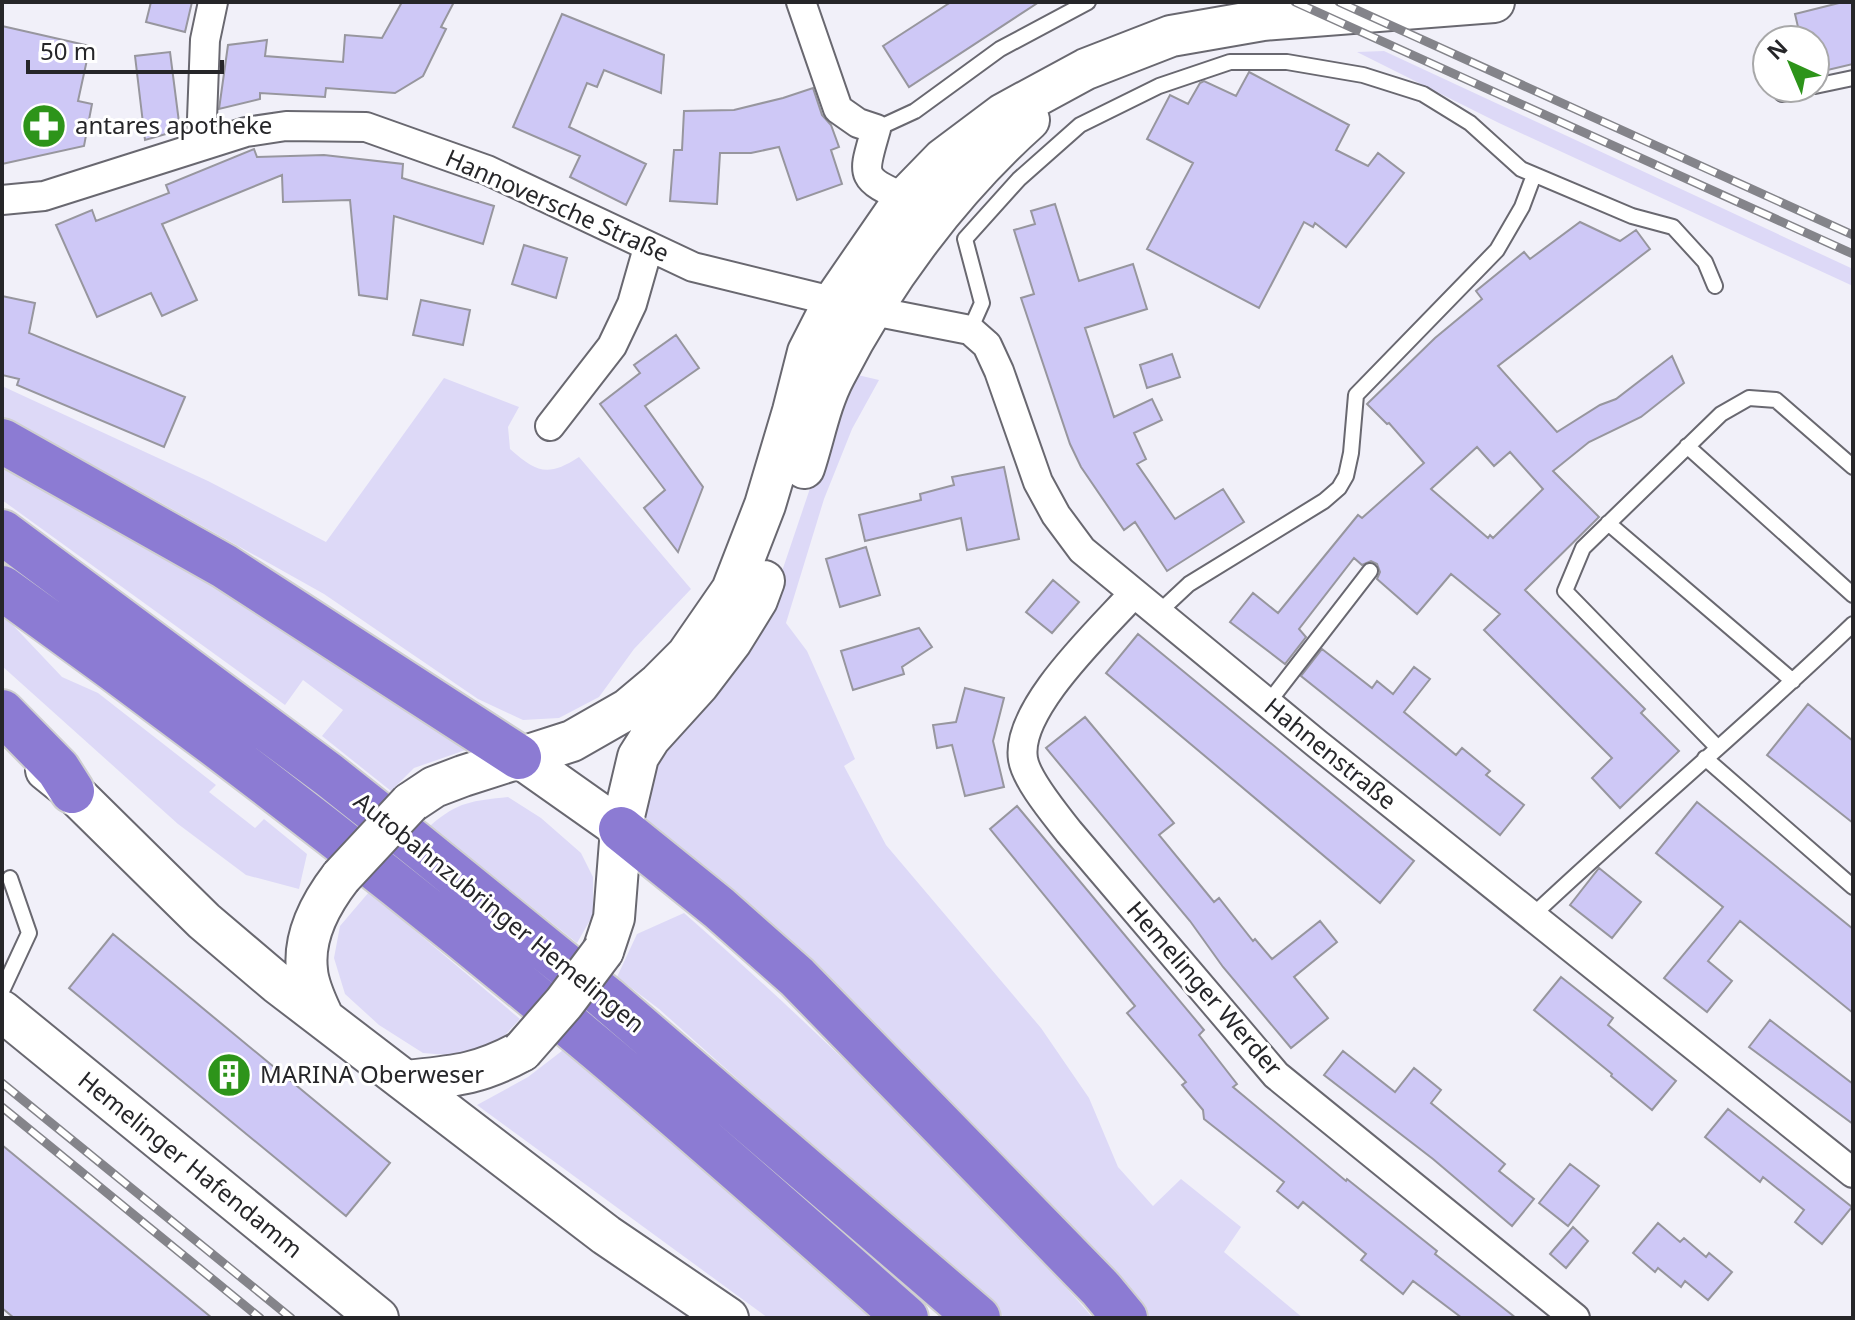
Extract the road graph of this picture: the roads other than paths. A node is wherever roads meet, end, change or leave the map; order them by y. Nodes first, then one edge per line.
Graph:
1 (213, 2) edge
2 (801, 2) edge
3 (1088, 2) edge
4 (1494, 2) edge
5 (1086, 69) junction
6 (1853, 78) edge
7 (1831, 83) edge
8 (876, 129) junction
9 (201, 145) junction
10 (1534, 175) junction
11 (905, 198) junction
12 (2, 200) edge
13 (648, 248) junction
14 (1715, 286) dead end
15 (834, 301) junction
16 (873, 311) junction
17 (970, 330) junction
18 (550, 426) dead end
19 (2, 441) edge
20 (1687, 446) junction
21 (1853, 467) edge
22 (1608, 523) junction
23 (2, 532) edge
24 (1370, 571) dead end
25 (2, 588) edge
26 (1134, 593) junction
27 (1853, 595) edge
28 (1158, 613) junction
29 (1853, 624) edge
30 (1793, 681) junction
31 (1268, 703) junction
32 (2, 712) edge
33 (2, 742) edge
34 (1717, 747) junction
35 (519, 757) junction
36 (1705, 758) junction
37 (72, 791) junction
38 (621, 829) junction
39 (10, 878) dead end
40 (1853, 887) edge
41 (1532, 916) junction
42 (2, 991) edge
43 (2, 1011) edge
44 (323, 1017) junction
45 (406, 1081) junction
46 (1853, 1173) edge
47 (378, 1318) edge
48 (728, 1318) edge
49 (906, 1318) edge
50 (978, 1318) edge
51 (1125, 1318) edge
52 (1575, 1318) edge

1 - 9 street
2 - 8 street
3 - 8 lane
4 - 5 main road
5 - 11 main road
5 - 16 main road
6 - 7 lane
8 - 11 street
9 - 12 street, Hannoversche Straße
9 - 13 street, Hannoversche Straße
10 - 14 lane
10 - 17 lane
10 - 28 lane
11 - 15 main road
13 - 15 street, Hannoversche Straße
13 - 18 street
15 - 16 street, Hannoversche Straße
15 - 35 main road
16 - 17 street
16 - 38 main road
17 - 26 street, Hahnenstraße
19 - 35 highway
20 - 21 lane
20 - 22 lane
20 - 27 lane
22 - 30 lane
22 - 34 lane
23 - 50 highway, Autobahnzubringer Hemelingen
24 - 31 lane
25 - 49 highway, Autobahnzubringer Hemelingen
26 - 28 street, Hahnenstraße
26 - 52 street, Hemelinger Werder
28 - 31 street, Hahnenstraße
29 - 30 lane
30 - 34 lane
31 - 41 street, Hahnenstraße
32 - 37 highway
33 - 37 main road
34 - 36 lane
35 - 38 main road
35 - 44 main road, bridge
36 - 40 lane
36 - 41 lane
37 - 44 main road
38 - 45 main road, bridge
38 - 51 highway
39 - 42 lane
41 - 46 street, Hahnenstraße
43 - 47 main road, Hemelinger Hafendamm
44 - 45 main road
45 - 48 main road

